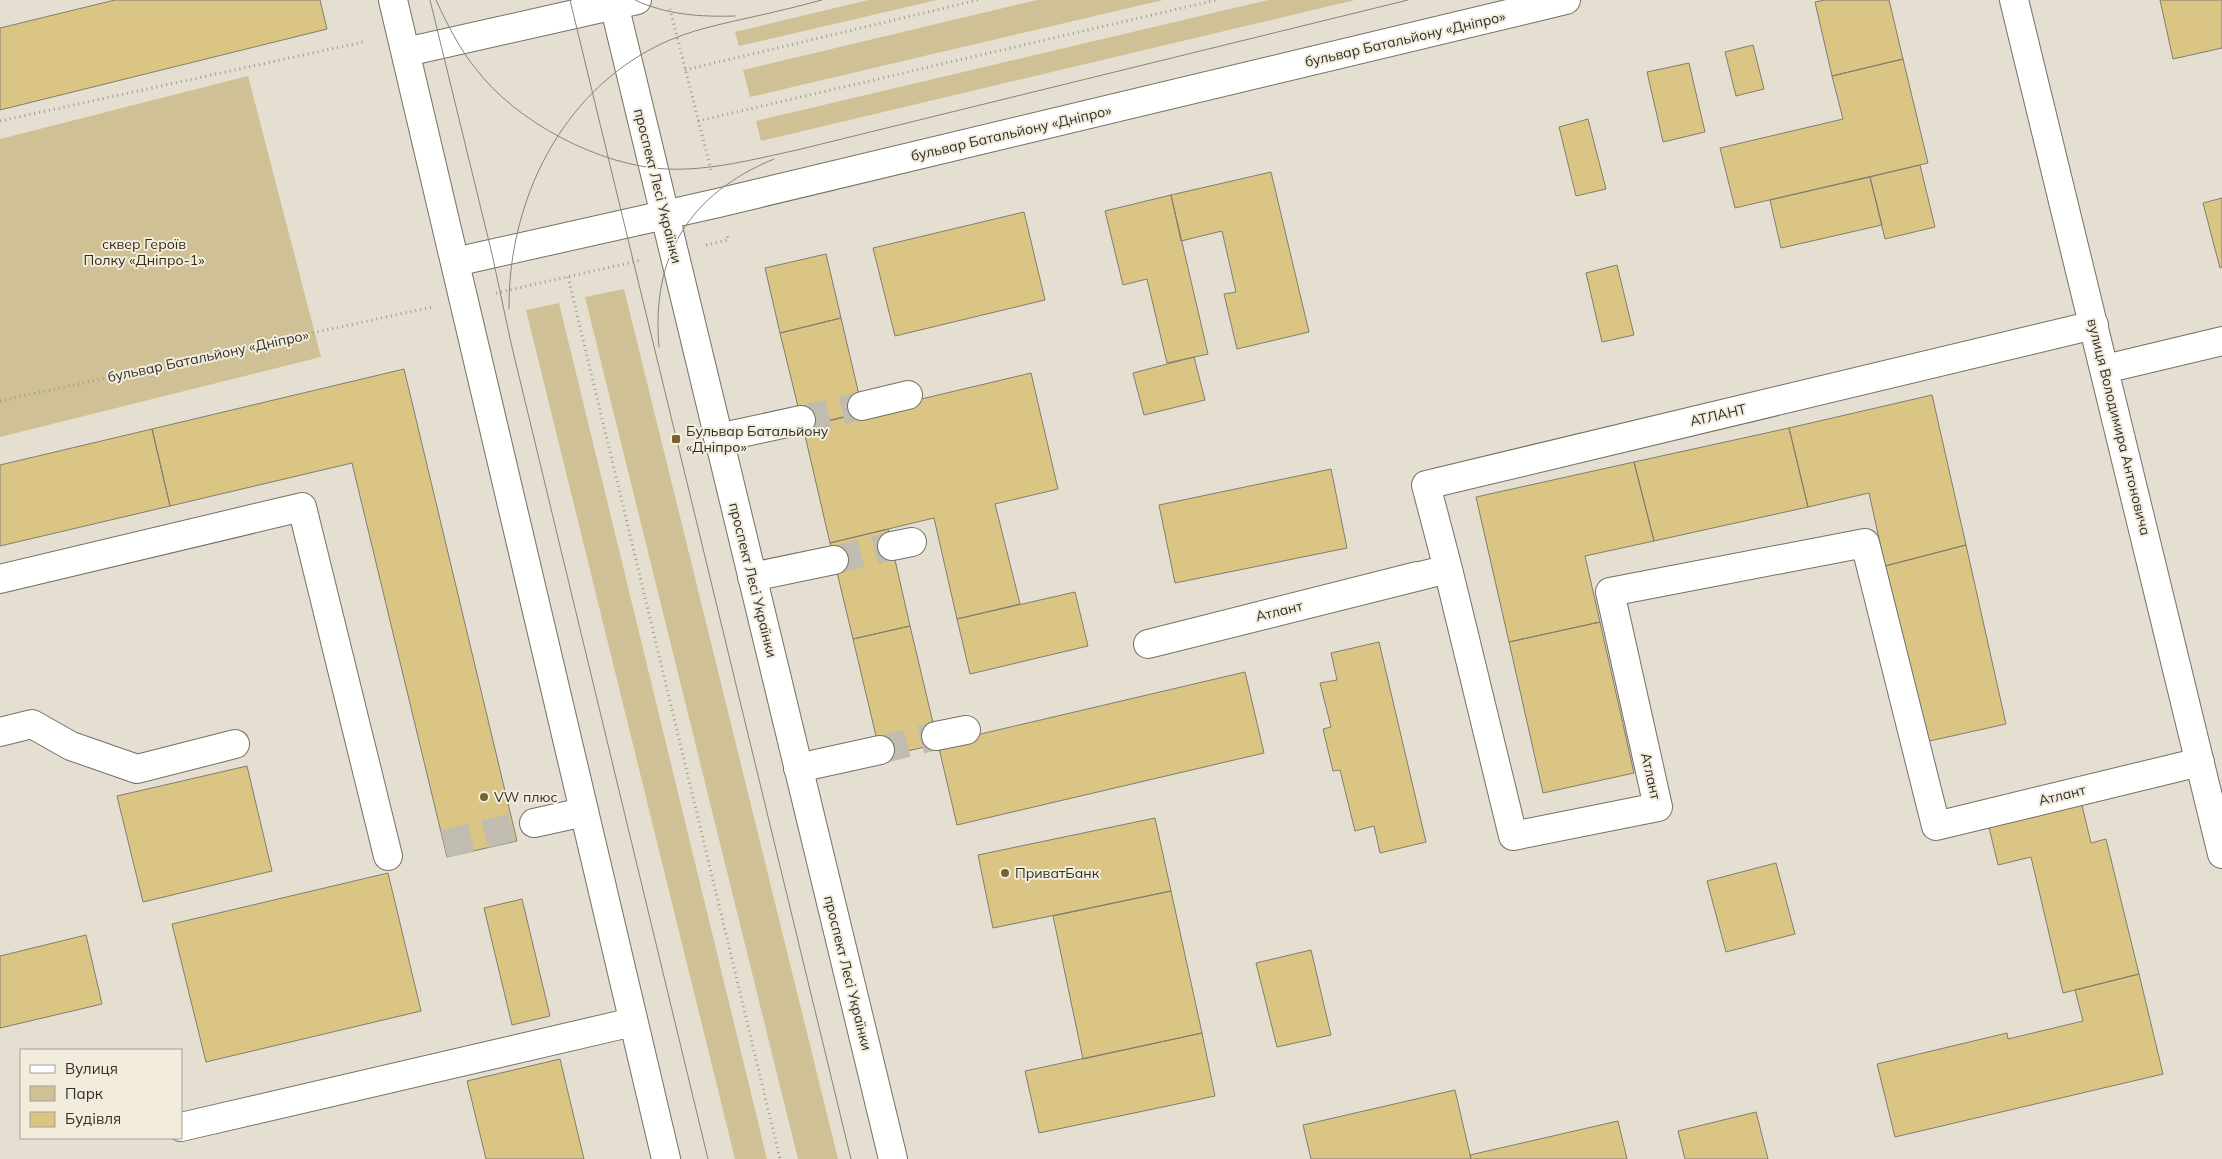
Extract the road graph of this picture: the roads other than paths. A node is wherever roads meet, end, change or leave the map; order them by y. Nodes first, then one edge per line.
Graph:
1 (393, 0) edge
2 (1566, 0) edge
3 (2014, 0) edge
4 (622, 2) edge
5 (406, 52) junction
6 (666, 214) junction
7 (455, 262) junction
8 (2094, 325) junction
9 (2222, 341) edge
10 (2105, 369) junction
11 (908, 395) dead end
12 (862, 406) tunnel mouth
13 (801, 420) tunnel mouth
14 (718, 438) junction
15 (834, 560) tunnel mouth
16 (1448, 568) junction
17 (1417, 576) dead end
18 (752, 577) junction
19 (0, 579) edge
20 (966, 730) dead end
21 (0, 732) edge
22 (936, 736) tunnel mouth
23 (235, 744) dead end
24 (880, 750) tunnel mouth
25 (2200, 762) junction
26 (798, 768) junction
27 (584, 812) junction
28 (534, 822) tunnel mouth
29 (2222, 854) edge
30 (388, 856) dead end
31 (633, 1022) junction
32 (182, 1127) edge
33 (666, 1159) edge
34 (893, 1159) edge

1 - 5 street
2 - 6 street, бульвар Батальйону «Дніпро»
3 - 8 street, вулиця Володимира Антоновича
4 - 5 street
4 - 6 street, проспект Лесі Українки
5 - 7 street
6 - 7 street, бульвар Батальйону «Дніпро»
6 - 14 street, проспект Лесі Українки
7 - 27 street
8 - 10 street, вулиця Володимира Антоновича
8 - 16 street, АТЛАНТ
9 - 10 street
10 - 25 street, вулиця Володимира Антоновича
11 - 12 street
13 - 14 street
14 - 18 street, проспект Лесі Українки
15 - 18 street
16 - 17 street, Атлант
16 - 25 street, Атлант
18 - 26 street, проспект Лесі Українки
19 - 30 street
20 - 22 street
21 - 23 street
24 - 26 street
25 - 29 street, вулиця Володимира Антоновича
26 - 34 street, проспект Лесі Українки
27 - 28 street
27 - 31 street
31 - 32 street
31 - 33 street

